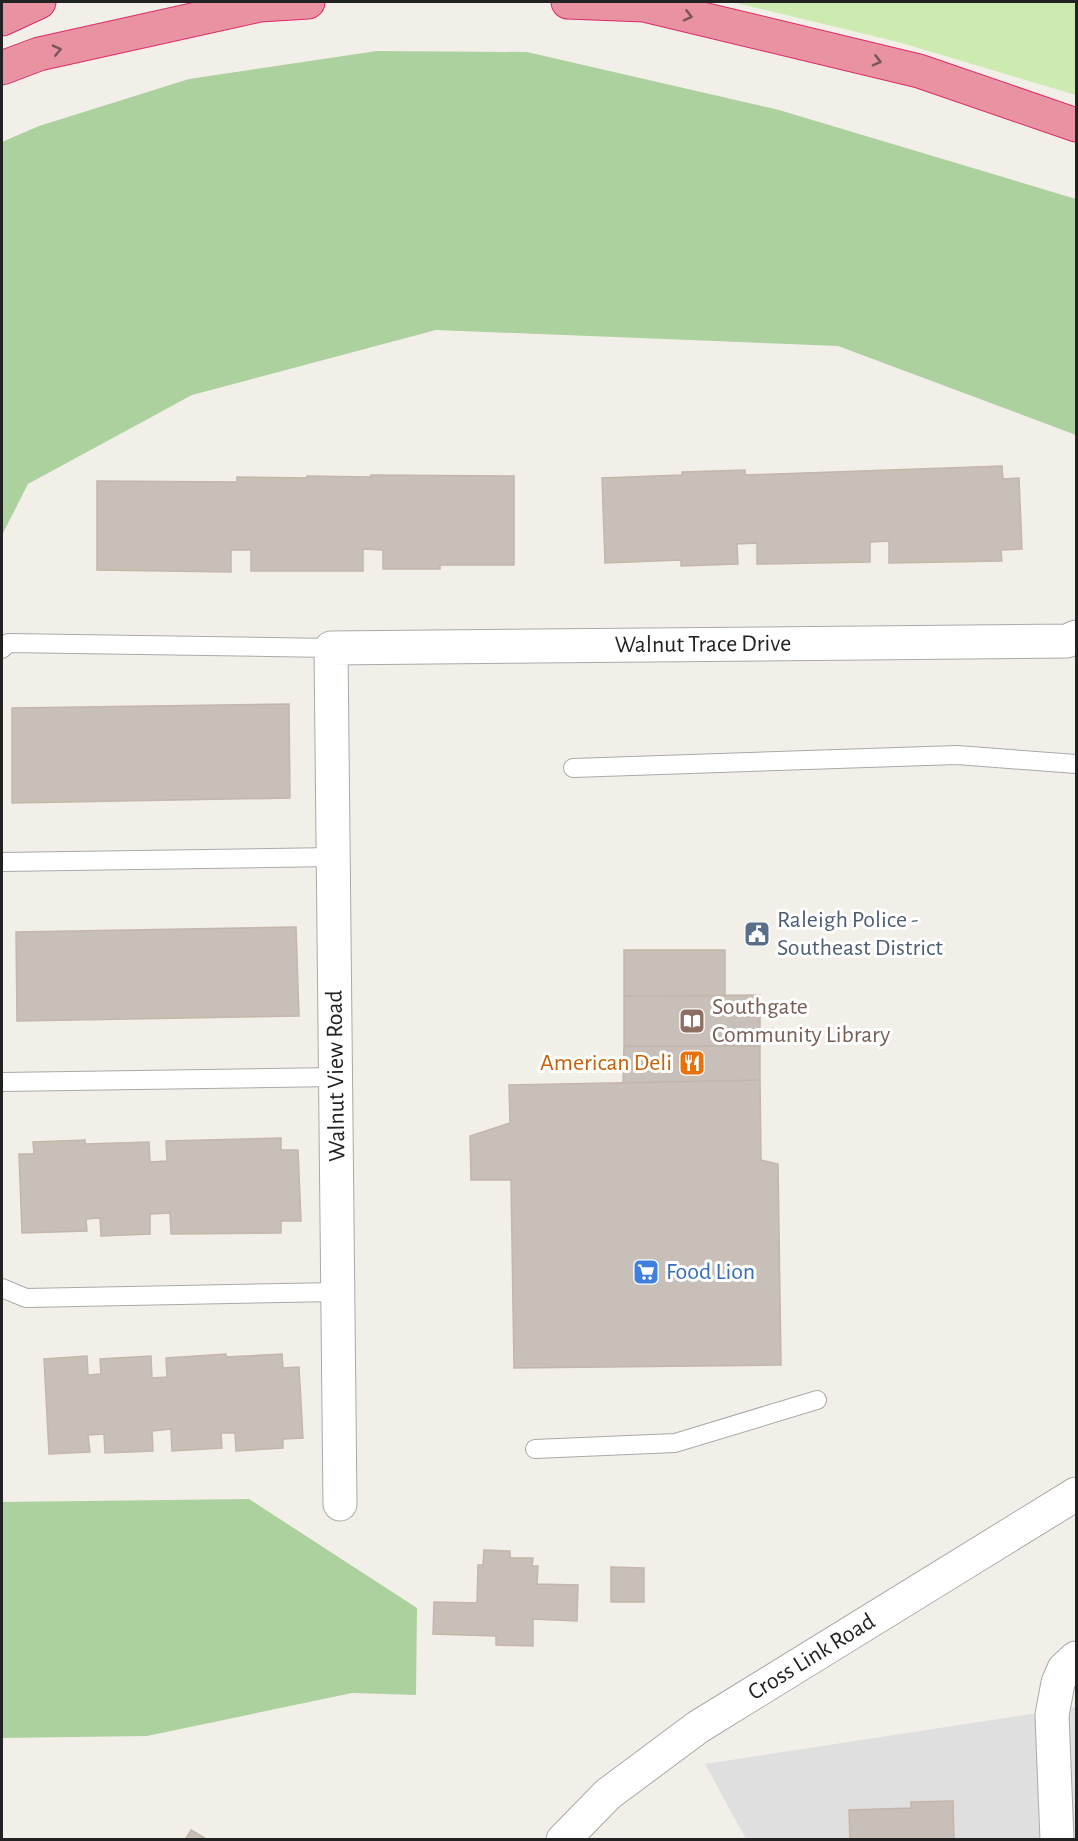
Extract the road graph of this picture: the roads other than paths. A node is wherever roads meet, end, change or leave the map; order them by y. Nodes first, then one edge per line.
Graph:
1 (39, 2) edge
2 (308, 2) edge
3 (567, 2) edge
4 (2, 19) edge
5 (2, 68) edge
6 (1077, 125) edge
7 (1077, 637) edge
8 (331, 648) junction
9 (2, 649) edge
10 (1077, 764) edge
11 (573, 768) dead end
12 (333, 857) junction
13 (2, 862) edge
14 (336, 1077) junction
15 (2, 1082) edge
16 (2, 1288) edge
17 (338, 1292) junction
18 (817, 1400) dead end
19 (536, 1449) dead end
20 (1077, 1494) edge
21 (340, 1504) dead end
22 (1077, 1658) edge
23 (563, 1839) edge
24 (1057, 1839) edge

1 - 4 highway
5 -> 2 highway
3 -> 6 highway
7 - 8 street, Walnut Trace Drive
8 - 9 lane
8 - 12 street, Walnut View Road
10 - 11 lane
12 - 13 lane
12 - 14 street, Walnut View Road
14 - 15 lane
14 - 17 street, Walnut View Road
16 - 17 lane
17 - 21 street, Walnut View Road
18 - 19 lane
20 - 23 street, Cross Link Road
22 - 24 street

